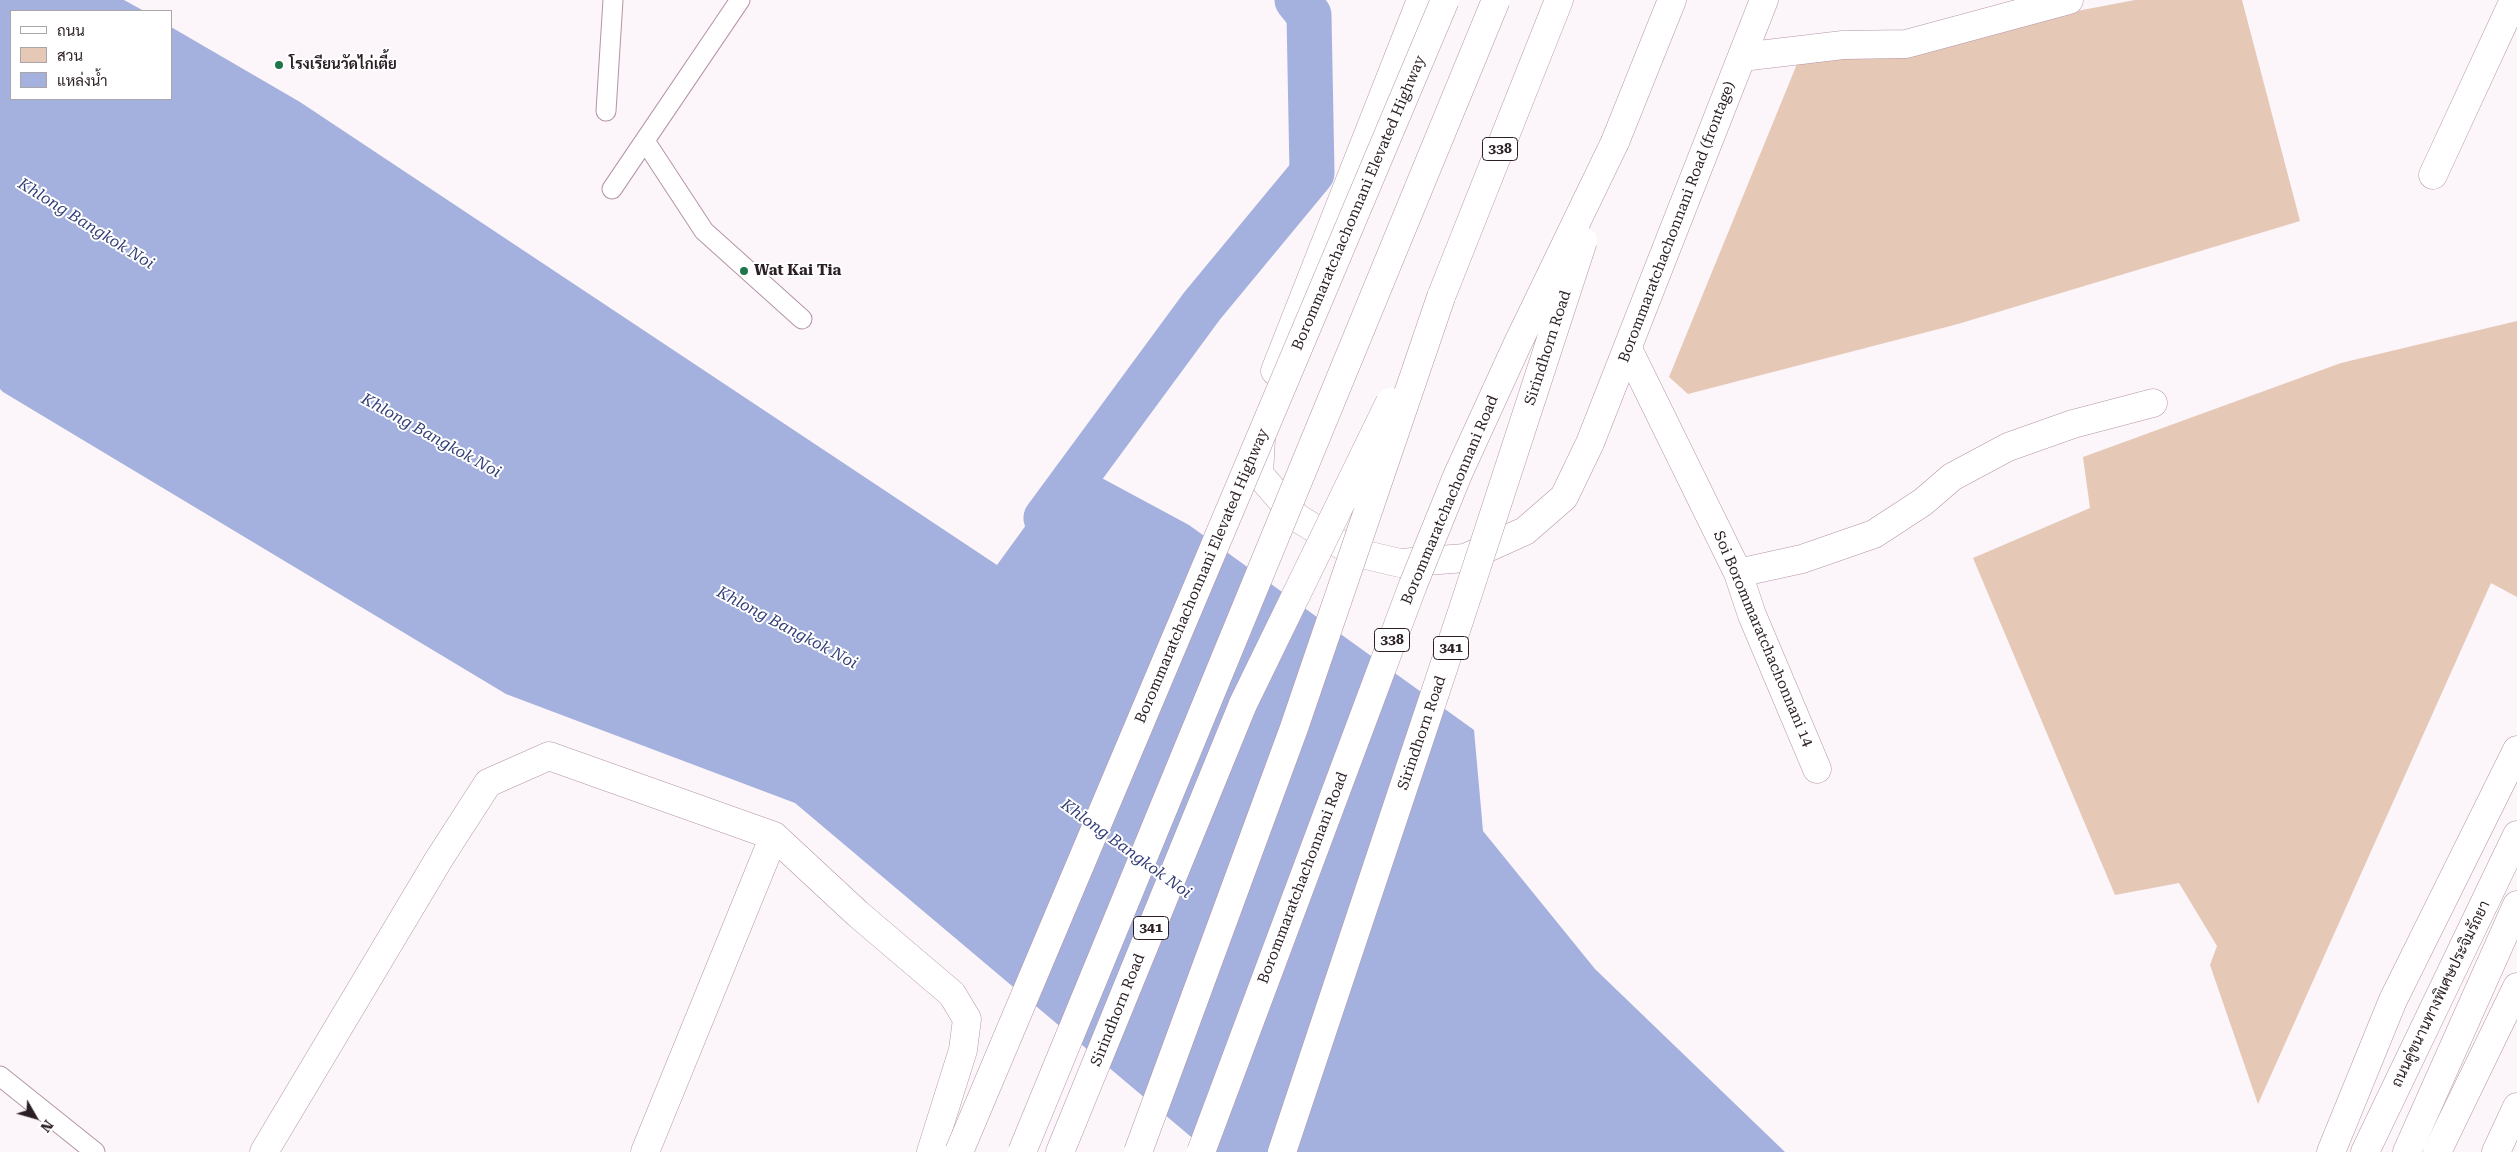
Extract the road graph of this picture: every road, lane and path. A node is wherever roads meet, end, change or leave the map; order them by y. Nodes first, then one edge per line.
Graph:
1 (613, 0) edge
2 (740, 0) edge
3 (1421, 0) edge
4 (1445, 0) edge
5 (1496, 0) edge
6 (1559, 0) edge
7 (1672, 0) edge
8 (1764, 0) edge
9 (2068, 0) edge
10 (2514, 0) edge
11 (1742, 57) junction
12 (606, 111) dead end
13 (645, 141) junction
14 (1615, 142) junction
15 (2433, 175) dead end
16 (612, 189) dead end
17 (1441, 297) junction
18 (802, 319) dead end
19 (1628, 349) junction
20 (2153, 403) dead end
21 (1738, 573) junction
22 (2517, 750) edge
23 (1817, 769) dead end
24 (2517, 835) edge
25 (774, 836) junction
26 (2517, 906) edge
27 (2517, 987) edge
28 (0, 1076) edge
29 (2517, 1107) edge
30 (95, 1152) edge
31 (264, 1152) edge
32 (645, 1152) edge
33 (931, 1152) edge
34 (959, 1152) edge
35 (1022, 1152) edge
36 (1060, 1152) edge
37 (1138, 1152) edge
38 (1201, 1152) edge
39 (1282, 1152) edge
40 (2331, 1152) edge
41 (2365, 1152) edge
42 (2407, 1152) edge
43 (2438, 1152) edge
44 (2496, 1152) edge

1 - 12 lane
2 - 13 lane
3 - 19 main road, Borommaratchachonnani Road (frontage)
4 - 34 main road, Borommaratchachonnani Elevated Highway, bridge
5 - 35 main road, bridge
6 - 17 main road, 338
7 - 14 main road, Borommaratchachonnani Road / 338
8 - 11 main road, Borommaratchachonnani Road (frontage)
9 - 11 main road
10 - 15 main road
11 - 19 main road, Borommaratchachonnani Road (frontage)
13 - 16 lane
13 - 18 lane
14 - 38 main road, Borommaratchachonnani Road / 338, bridge
14 - 39 main road, Sirindhorn Road / 341, bridge
17 - 36 main road, Sirindhorn Road / 341, bridge
17 - 37 main road, 338, bridge
19 - 21 main road, Soi Borommaratchachonnani 14
20 - 21 main road
21 - 23 main road, Soi Borommaratchachonnani 14
22 - 40 main road
24 - 41 main road, ถนนคู่ขนานทางพิเศษประจิมรัถยา
25 - 31 main road
25 - 32 main road
25 - 33 main road
26 - 42 main road
27 - 43 main road
28 - 30 lane
29 - 44 main road

